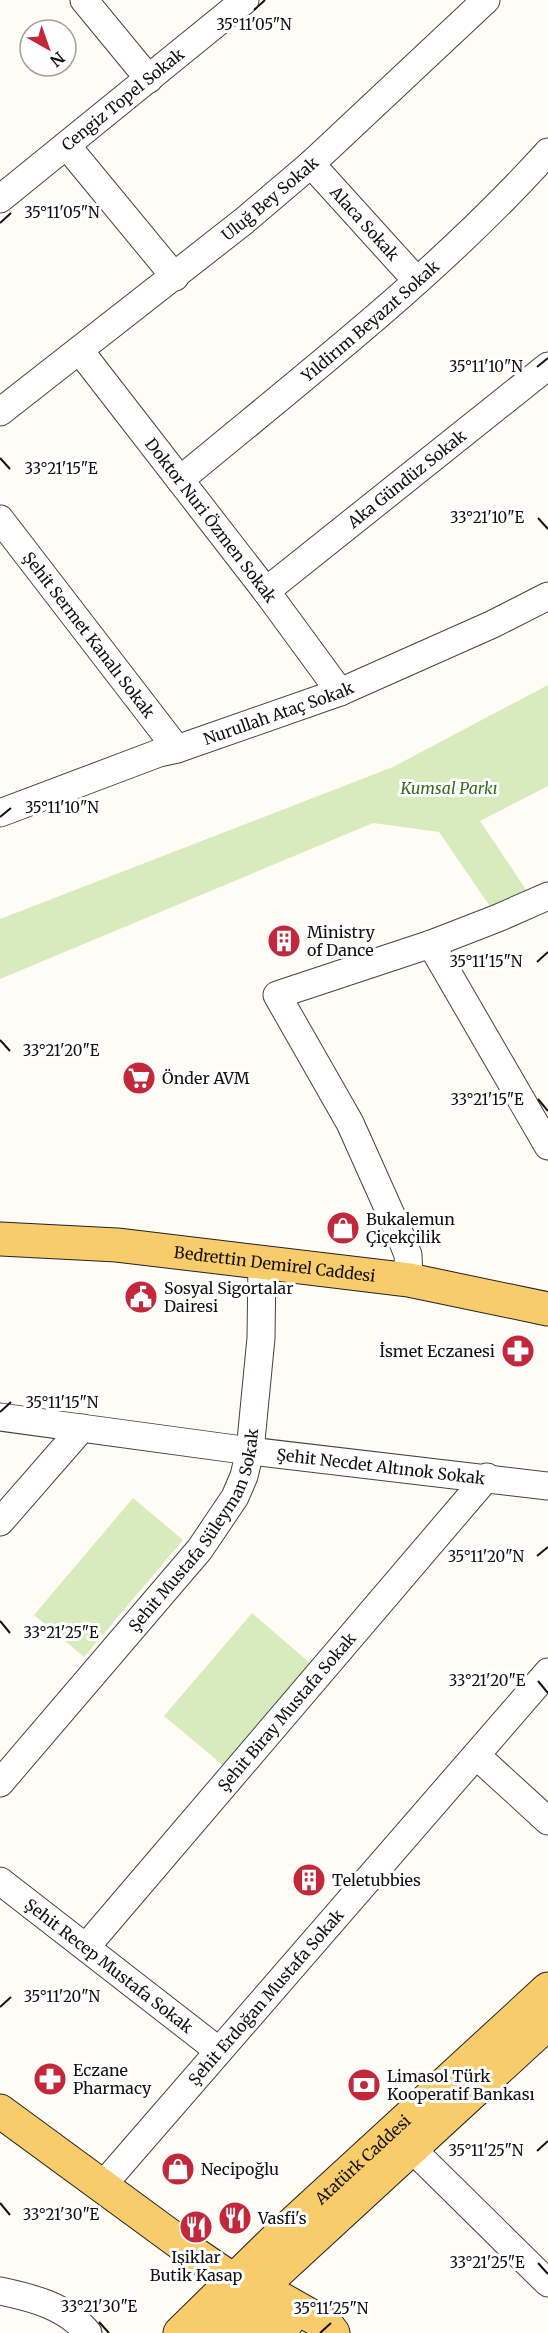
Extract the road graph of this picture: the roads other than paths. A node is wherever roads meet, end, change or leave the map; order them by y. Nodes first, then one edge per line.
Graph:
1 (84, 0) edge
2 (245, 0) edge
3 (486, 0) edge
4 (149, 79) junction
5 (67, 146) junction
6 (548, 152) edge
7 (311, 164) junction
8 (0, 199) edge
9 (175, 277) junction
10 (417, 281) junction
11 (80, 351) junction
12 (546, 373) edge
13 (0, 412) edge
14 (180, 480) junction
15 (0, 519) edge
16 (266, 591) junction
17 (548, 596) edge
18 (340, 692) junction
19 (177, 749) junction
20 (0, 813) edge
21 (548, 896) edge
22 (431, 944) junction
23 (548, 1146) edge
24 (0, 1239) edge
25 (262, 1262) junction
26 (409, 1280) junction
27 (548, 1309) edge
28 (0, 1417) edge
29 (81, 1428) junction
30 (250, 1451) junction
31 (487, 1478) junction
32 (548, 1486) edge
33 (0, 1522) edge
34 (548, 1672) edge
35 (477, 1756) junction
36 (0, 1783) edge
37 (548, 1821) edge
38 (0, 1881) edge
39 (86, 1947) junction
40 (548, 1989) edge
41 (548, 2023) edge
42 (219, 2051) junction
43 (0, 2111) edge
44 (412, 2149) junction
45 (102, 2186) junction
46 (285, 2248) junction
47 (195, 2254) junction
48 (548, 2283) edge
49 (247, 2289) junction
50 (0, 2291) edge
51 (313, 2328) edge
52 (201, 2329) edge
53 (88, 2333) edge

1 - 4 street
2 - 4 street, Cengiz Topel Sokak
3 - 7 street, Uluğ Bey Sokak
4 - 5 street, Cengiz Topel Sokak
5 - 8 street, Cengiz Topel Sokak
5 - 9 street
6 - 10 street, Yıldirım Beyazıt Sokak
7 - 9 street, Uluğ Bey Sokak
7 - 10 street, Alaca Sokak
9 - 11 street, Uluğ Bey Sokak
10 - 14 street, Yıldirım Beyazıt Sokak
11 - 13 street, Uluğ Bey Sokak
11 - 14 street, Doktor Nuri Özmen Sokak
12 - 16 street, Aka Gündüz Sokak
14 - 16 street, Doktor Nuri Özmen Sokak
15 - 19 street, Şehit Sermet Kanalı Sokak
16 - 18 street, Doktor Nuri Özmen Sokak
17 - 18 street, Nurullah Ataç Sokak
18 - 19 street, Nurullah Ataç Sokak
19 - 20 street, Nurullah Ataç Sokak
21 - 22 street
22 - 23 street
22 - 26 street
24 - 25 main road, Bedrettin Demirel Caddesi
25 - 26 main road, Bedrettin Demirel Caddesi
25 - 30 street, Şehit Mustafa Süleyman Sokak
26 - 27 main road, Bedrettin Demirel Caddesi
28 - 29 street, Şehit Necdet Altınok Sokak
29 - 30 street, Şehit Necdet Altınok Sokak
29 - 33 street
30 - 31 street, Şehit Necdet Altınok Sokak
30 - 36 street, Şehit Mustafa Süleyman Sokak
31 - 32 street, Şehit Necdet Altınok Sokak
31 - 39 street, Şehit Biray Mustafa Sokak
34 - 35 street, Şehit Erdoğan Mustafa Sokak
35 - 37 street
35 - 42 street, Şehit Erdoğan Mustafa Sokak
38 - 39 street, Şehit Recep Mustafa Sokak
39 - 42 street, Şehit Recep Mustafa Sokak
40 - 46 main road, Atatürk Caddesi
41 - 44 main road, Atatürk Caddesi
42 - 45 street, Şehit Erdoğan Mustafa Sokak
43 - 45 main road
44 - 46 main road, Atatürk Caddesi
44 - 48 street
45 - 47 main road
46 - 47 main road
46 - 49 main road, Atatürk Caddesi
46 - 51 main road
47 - 49 main road
47 - 52 main road
49 - 51 main road
49 - 52 main road, Atatürk Caddesi
50 - 53 street
51 - 52 main road

